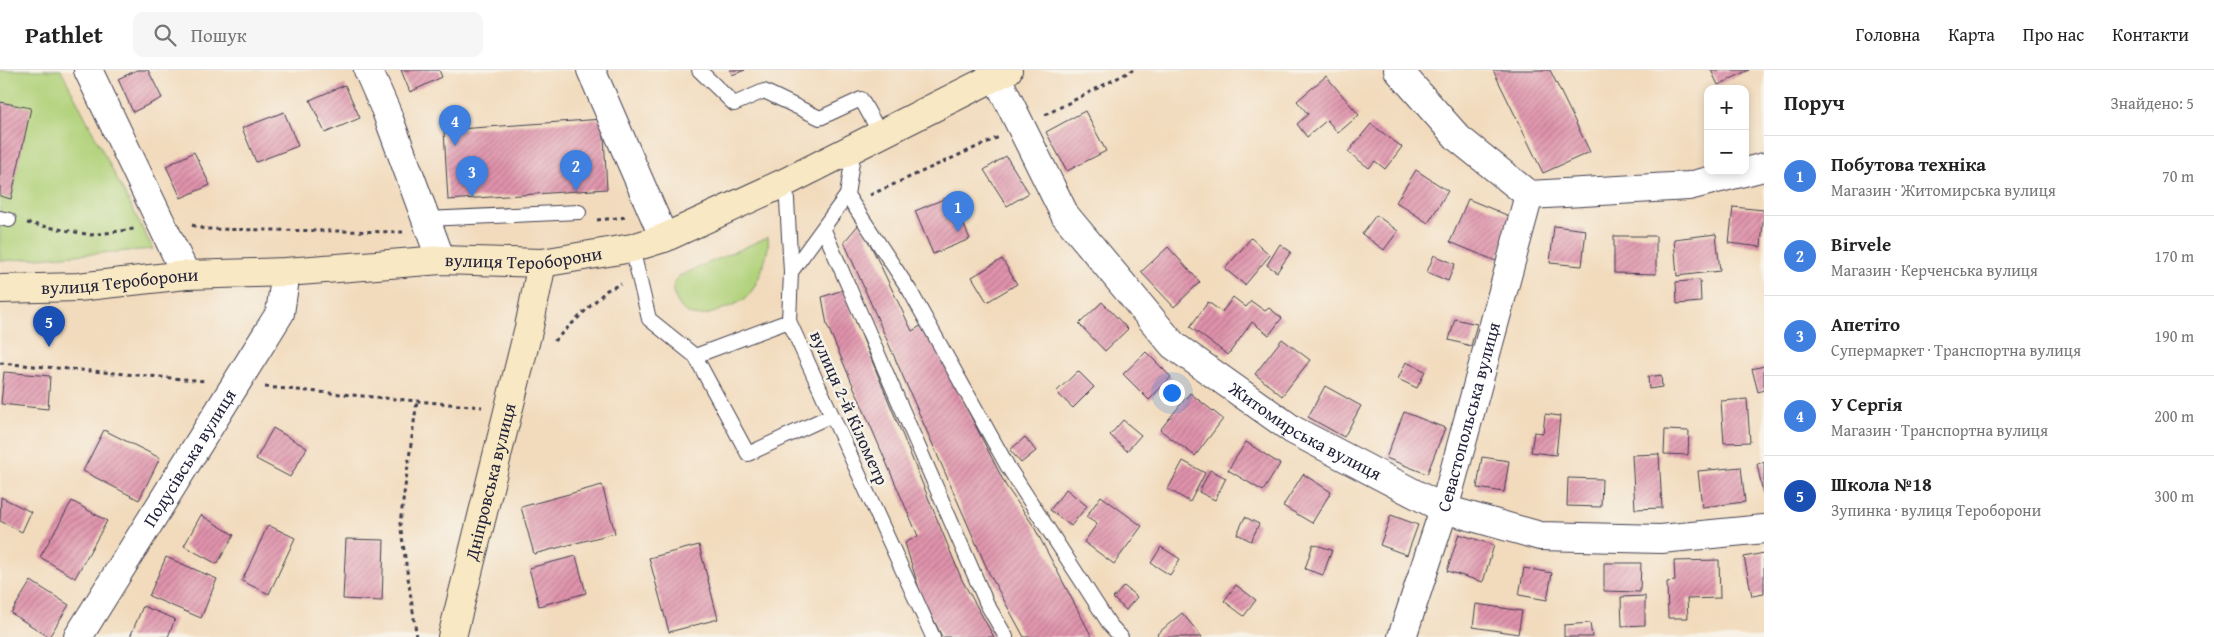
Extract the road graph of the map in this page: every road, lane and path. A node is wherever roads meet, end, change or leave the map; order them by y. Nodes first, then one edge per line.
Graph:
1 (88, 70) edge
2 (368, 70) edge
3 (591, 70) edge
4 (699, 70) edge
5 (1134, 70) edge
6 (1398, 70) edge
7 (999, 72) edge
8 (1021, 128) junction
9 (881, 135) junction
10 (854, 149) junction
11 (1764, 167) edge
12 (786, 182) junction
13 (848, 191) junction
14 (1529, 195) junction
15 (579, 212) dead end
16 (5, 219) edge
17 (160, 220) junction
18 (428, 225) junction
19 (824, 230) junction
20 (664, 238) junction
21 (632, 248) junction
22 (441, 260) junction
23 (542, 263) junction
24 (286, 272) junction
25 (791, 272) junction
26 (186, 275) junction
27 (639, 277) junction
28 (0, 289) edge
29 (789, 321) junction
30 (549, 345) dead end
31 (695, 356) junction
32 (417, 401) dead end
33 (832, 415) junction
34 (1444, 509) junction
35 (1764, 529) edge
36 (78, 637) edge
37 (415, 637) edge
38 (452, 637) edge
39 (933, 637) edge
40 (1006, 637) edge
41 (1121, 637) edge
42 (1402, 637) edge

1 - 17 street
2 - 18 street
3 - 20 street
4 - 9 lane
5 - 8 path
6 - 14 street
7 - 8 street, Житомирська вулиця
7 - 9 main road, вулиця Тероборони
8 - 13 path
8 - 34 street, Житомирська вулиця
9 - 10 main road, вулиця Тероборони
10 - 12 main road, вулиця Тероборони
10 - 13 lane
11 - 14 street
12 - 20 main road, вулиця Тероборони
12 - 25 lane, вулиця 2-й Кілометр
13 - 19 lane
13 - 41 lane
14 - 34 street, Севастопольська вулиця
15 - 18 lane
16 - 17 path
17 - 18 path
17 - 26 street
18 - 22 street
19 - 25 lane
19 - 40 lane
20 - 21 main road, вулиця Тероборони
21 - 23 main road, вулиця Тероборони
21 - 27 lane
22 - 23 main road, вулиця Тероборони
22 - 24 main road, вулиця Тероборони
23 - 38 main road, Дніпровська вулиця
24 - 26 main road, вулиця Тероборони
24 - 36 street, Подусівська вулиця
25 - 29 lane, вулиця 2-й Кілометр
26 - 28 main road, вулиця Тероборони
27 - 30 path
27 - 31 lane
29 - 31 lane
29 - 33 lane, вулиця 2-й Кілометр
31 - 33 lane
32 - 37 path
33 - 39 lane, вулиця 2-й Кілометр
34 - 35 street, Житомирська вулиця
34 - 42 street, Севастопольська вулиця

